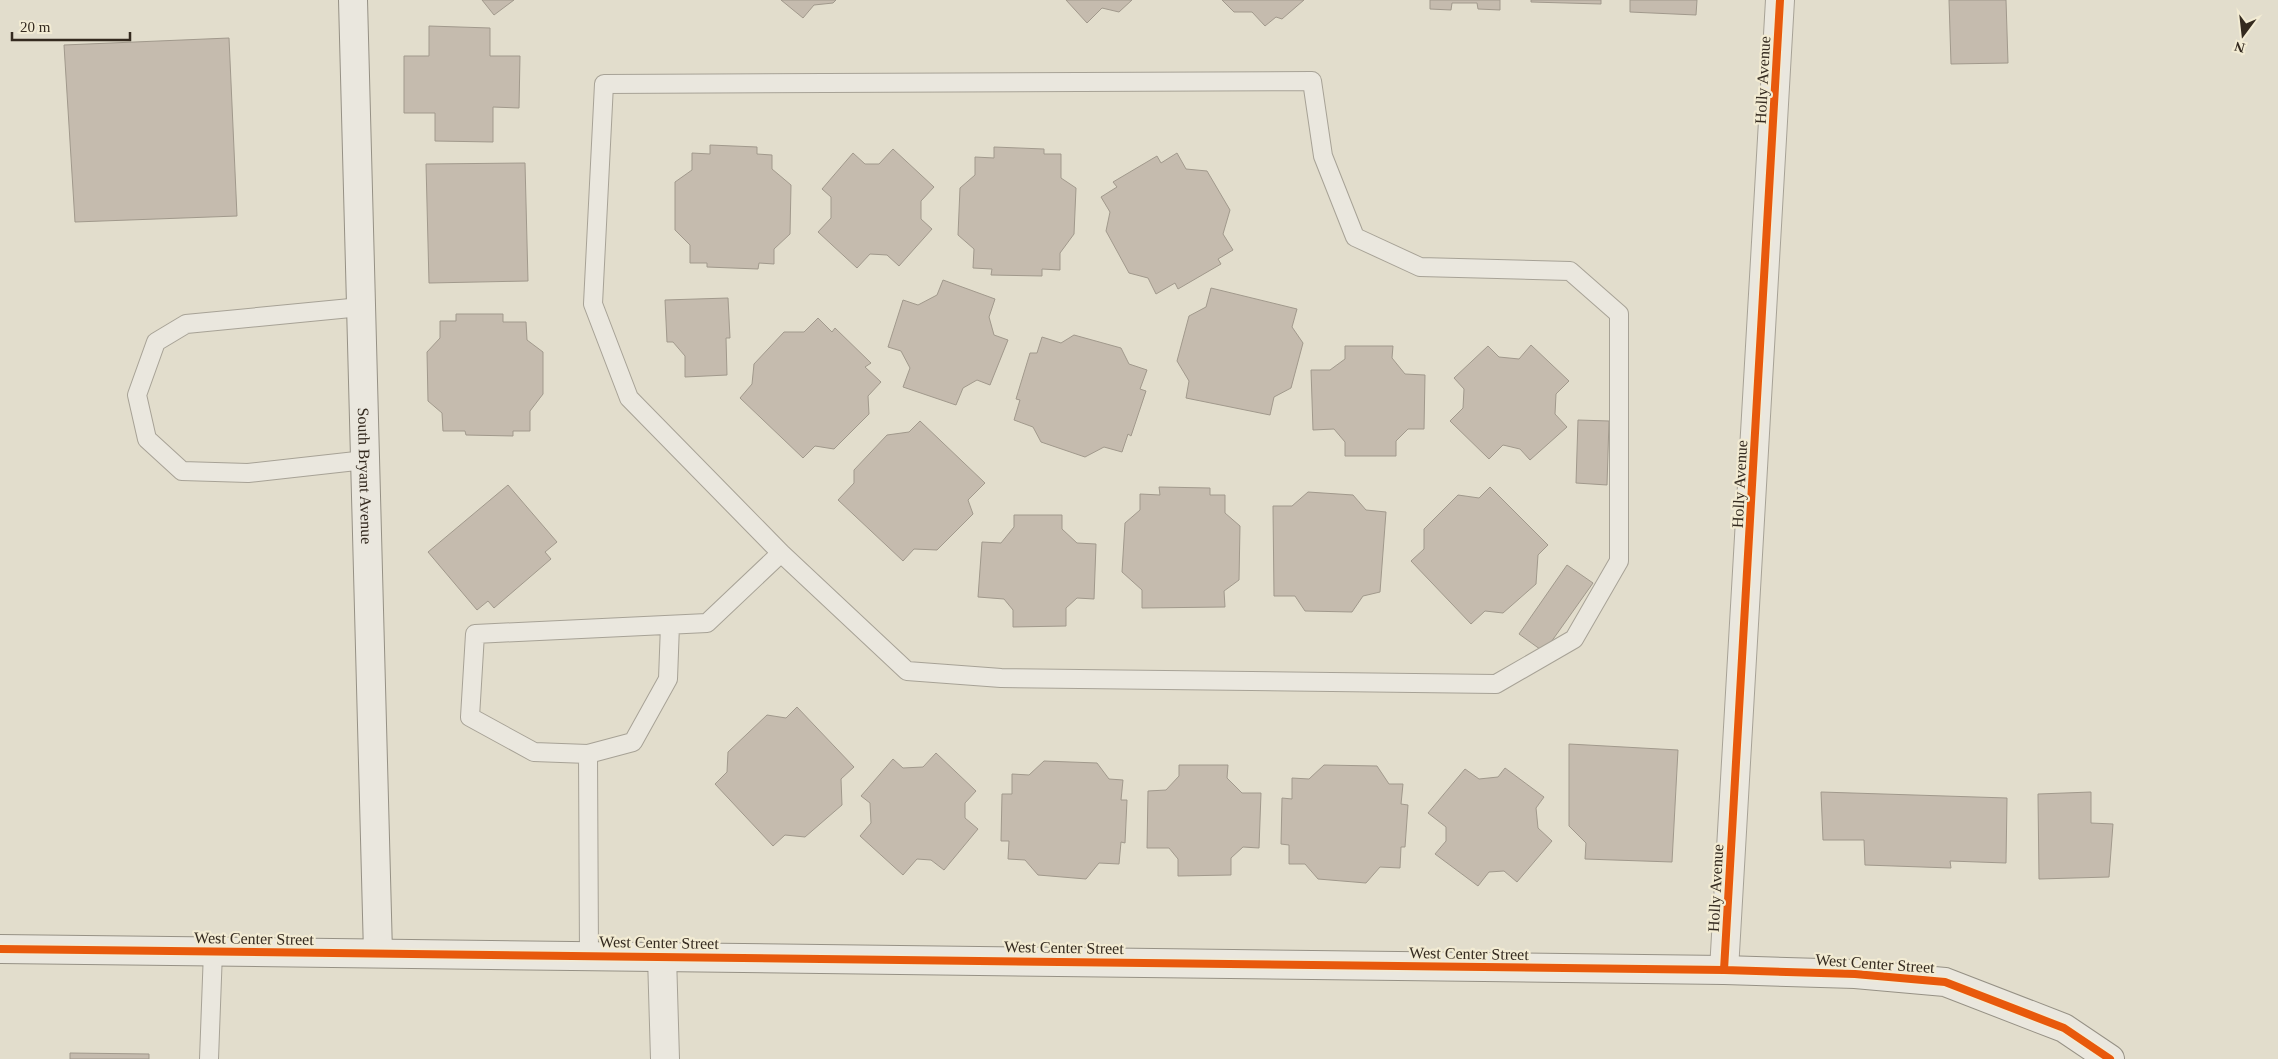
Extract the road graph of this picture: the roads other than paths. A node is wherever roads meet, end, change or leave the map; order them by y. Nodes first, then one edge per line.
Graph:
1 (353, 0) edge
2 (1780, 0) edge
3 (361, 306) junction
4 (365, 460) junction
5 (781, 552) junction
6 (670, 625) junction
7 (588, 754) junction
8 (0, 949) edge
9 (213, 951) junction
10 (378, 953) junction
11 (588, 955) junction
12 (662, 956) junction
13 (1724, 970) junction
14 (208, 1059) edge
15 (665, 1059) edge
16 (2110, 1059) edge

1 - 3 street, South Bryant Avenue
2 - 13 street, Holly Avenue
3 - 4 street, South Bryant Avenue
3 - 4 lane
4 - 10 street, South Bryant Avenue
5 - 5 lane
5 - 6 lane
6 - 7 lane
6 - 7 lane
7 - 11 lane
8 - 9 street, West Center Street
9 - 10 street, West Center Street
9 - 14 lane
10 - 11 street, West Center Street
11 - 12 street, West Center Street
12 - 13 street, West Center Street
12 - 15 street
13 - 16 street, West Center Street

